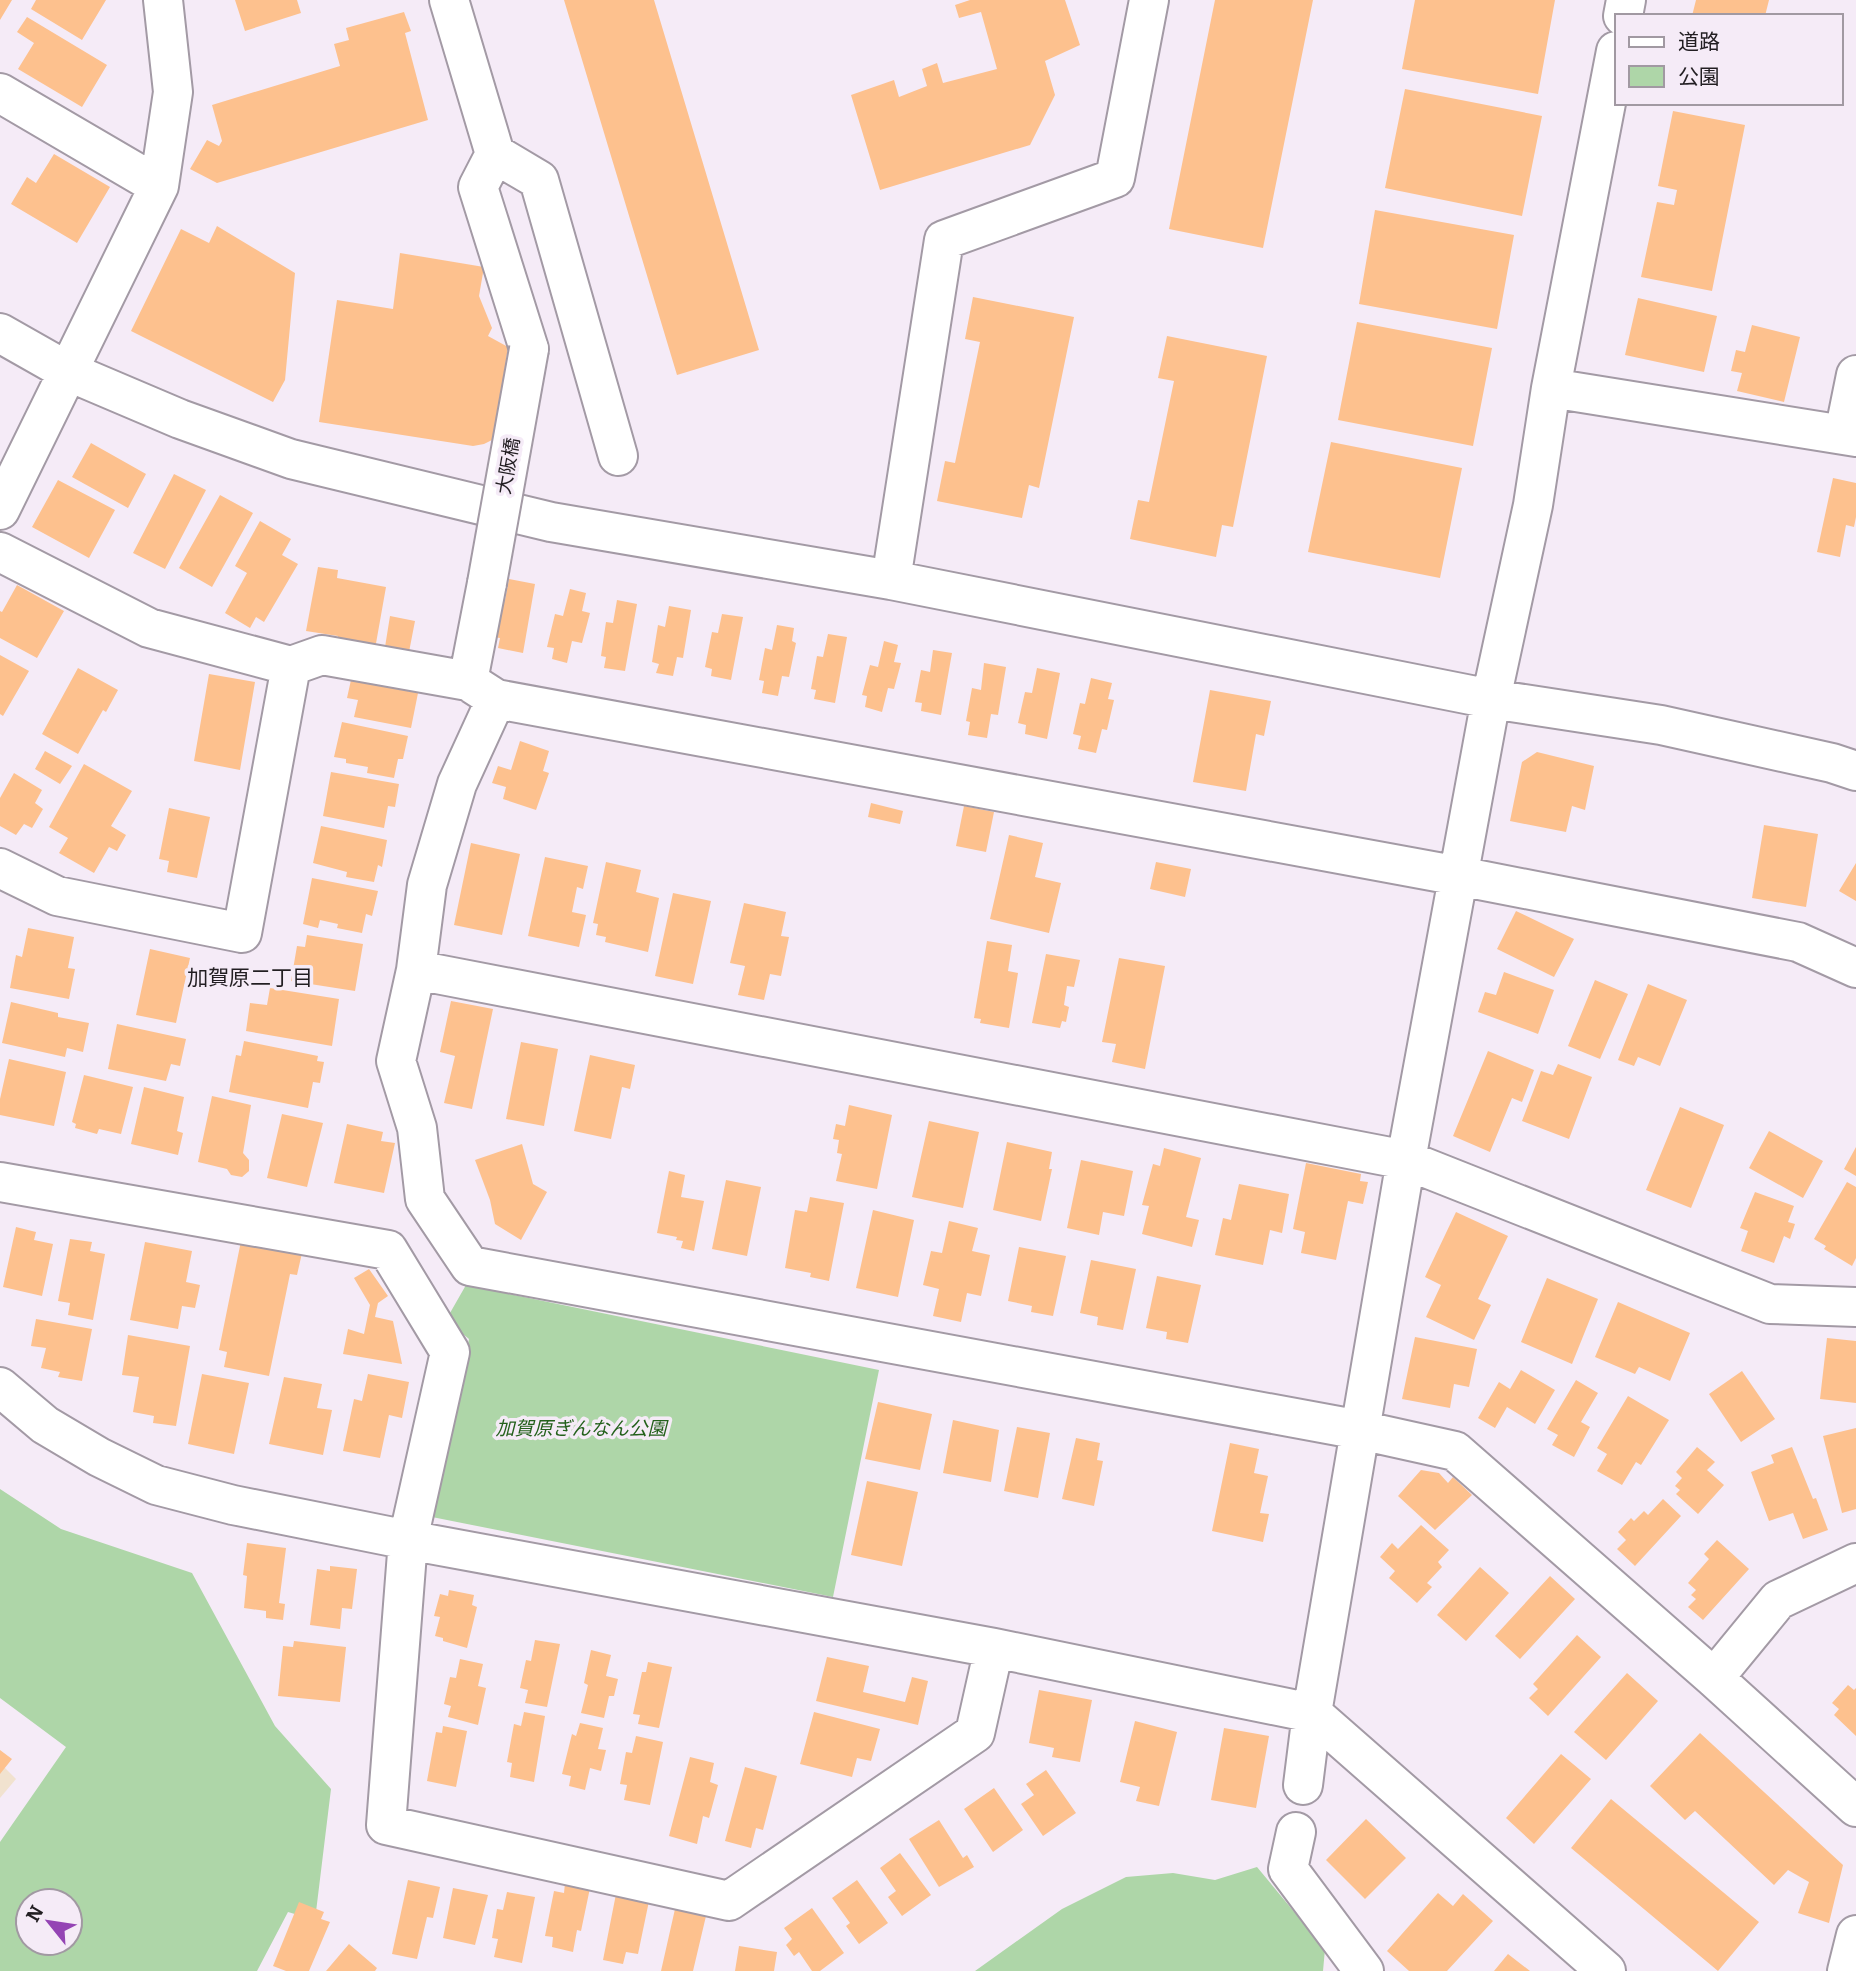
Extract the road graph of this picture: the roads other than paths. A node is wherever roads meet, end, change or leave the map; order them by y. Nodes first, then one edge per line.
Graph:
1 (163, 0) edge
2 (449, 0) edge
3 (1149, 0) edge
4 (1615, 56) edge
5 (0, 93) edge
6 (495, 154) junction
7 (159, 186) junction
8 (0, 333) edge
9 (68, 371) junction
10 (1856, 375) edge
11 (1551, 388) junction
12 (1850, 436) edge
13 (618, 456) dead end
14 (0, 510) edge
15 (0, 552) edge
16 (891, 580) junction
17 (290, 666) junction
18 (482, 690) junction
19 (1491, 699) junction
20 (1856, 771) edge
21 (0, 868) edge
22 (1459, 876) junction
23 (1856, 968) edge
24 (416, 971) junction
25 (1406, 1160) junction
26 (0, 1182) edge
27 (1856, 1307) edge
28 (0, 1387) edge
29 (1360, 1430) junction
30 (408, 1540) junction
31 (1856, 1563) edge
32 (994, 1648) junction
33 (1714, 1678) junction
34 (1312, 1713) junction
35 (1303, 1785) dead end
36 (1856, 1807) edge
37 (1296, 1832) dead end
38 (1856, 1936) edge
39 (1364, 1971) edge
40 (1606, 1971) edge
41 (1847, 1971) edge

1 - 7 street
2 - 6 street
3 - 16 street
4 - 11 street
5 - 7 street
6 - 13 street
6 - 18 street, 大阪橋, bridge
7 - 9 street
8 - 9 street
9 - 14 street
9 - 16 street
10 - 12 street
11 - 12 street
11 - 19 street
15 - 17 street
16 - 19 street
17 - 18 street
17 - 21 street
18 - 22 street
18 - 24 street, 大阪橋
19 - 20 street
19 - 22 street
22 - 23 street
22 - 25 street
24 - 25 street
24 - 29 street, 大阪橋
25 - 27 street
25 - 29 street
26 - 30 street
28 - 30 street
29 - 33 street, 大阪橋
29 - 34 street
30 - 32 street
30 - 32 street
31 - 33 street
32 - 34 street
33 - 36 street, 大阪橋
34 - 35 street
34 - 40 street
37 - 39 street
38 - 41 street

